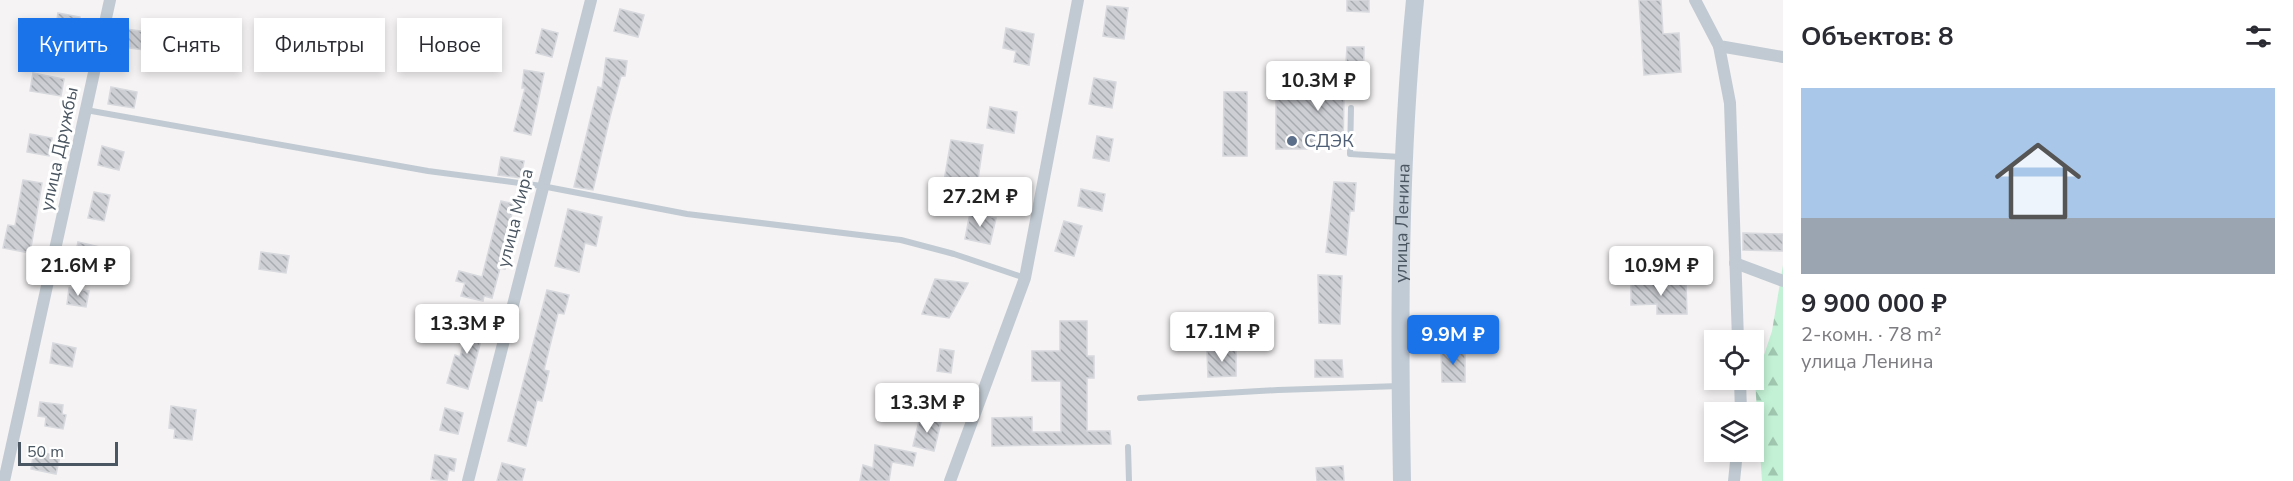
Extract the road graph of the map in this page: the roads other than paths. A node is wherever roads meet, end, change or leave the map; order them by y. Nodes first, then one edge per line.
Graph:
1 (110, 0) edge
2 (591, 0) edge
3 (1078, 0) edge
4 (1415, 0) edge
5 (1695, 0) edge
6 (1719, 46) junction
7 (1783, 57) edge
8 (1352, 108) dead end
9 (86, 110) junction
10 (1404, 157) junction
11 (542, 186) junction
12 (1735, 263) junction
13 (1025, 278) junction
14 (1783, 281) edge
15 (1738, 330) edge
16 (1401, 386) junction
17 (1140, 398) dead end
18 (1128, 447) dead end
19 (1736, 462) edge
20 (4, 481) edge
21 (468, 481) edge
22 (950, 481) edge
23 (1129, 481) edge
24 (1402, 481) edge
25 (1734, 481) edge

1 - 9 street, улица Дружбы
2 - 11 street, улица Мира
3 - 13 street
4 - 10 street, улица Ленина
5 - 6 street
6 - 7 street
6 - 12 street
8 - 10 lane
9 - 11 lane
9 - 20 street, улица Дружбы
10 - 16 street, улица Ленина
11 - 13 lane
11 - 21 street, улица Мира
12 - 14 street
12 - 15 street
13 - 22 street
16 - 17 lane
16 - 24 street, улица Ленина
18 - 23 lane
19 - 25 street

